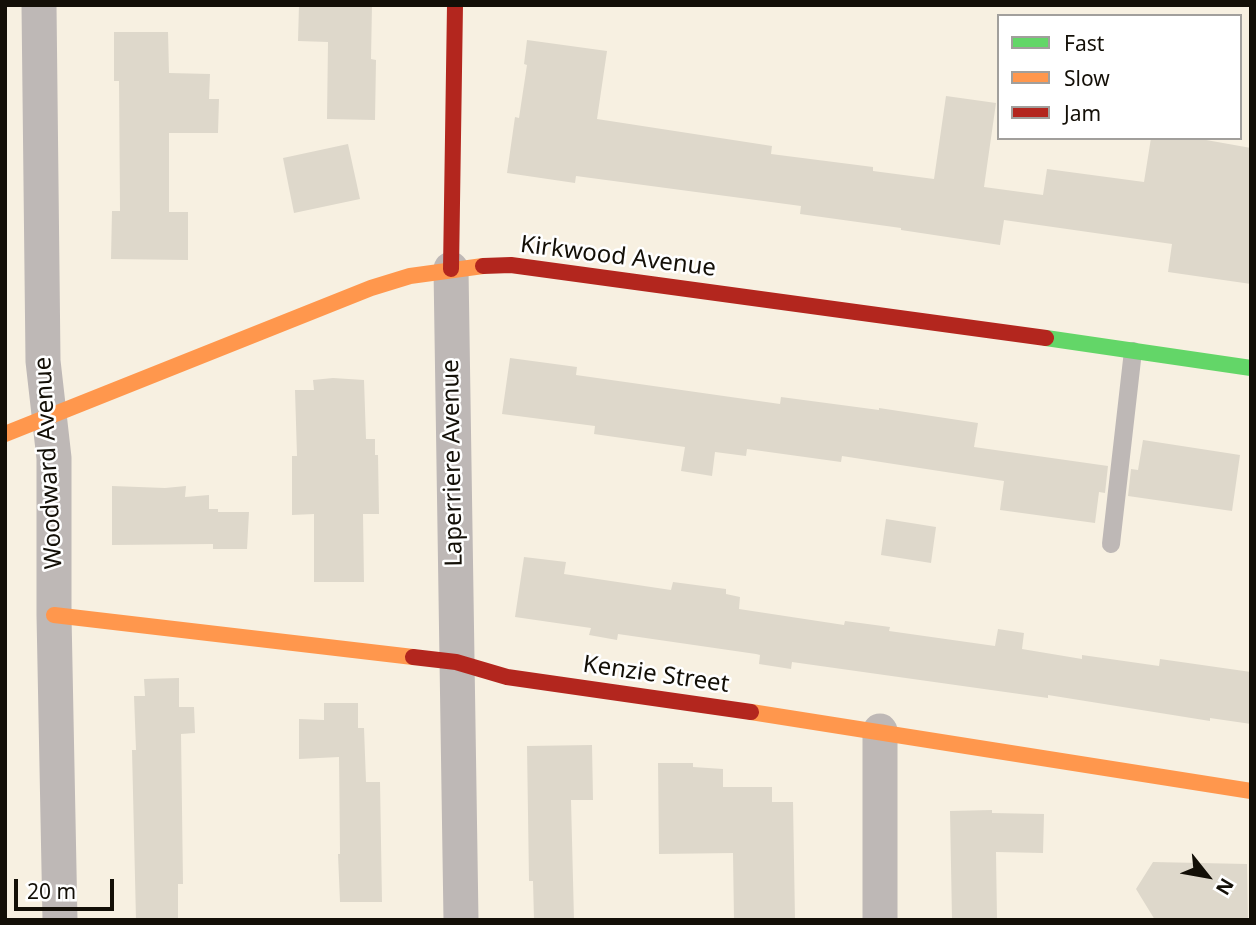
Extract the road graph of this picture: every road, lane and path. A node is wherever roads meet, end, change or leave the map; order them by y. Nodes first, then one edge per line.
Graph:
1 (39, 5) edge
2 (455, 5) edge
3 (451, 269) junction
4 (1133, 351) junction
5 (1251, 368) edge
6 (51, 415) junction
7 (5, 434) edge
8 (1111, 544) dead end
9 (54, 615) junction
10 (456, 662) junction
11 (880, 731) junction
12 (1251, 791) edge
13 (60, 920) edge
14 (461, 920) edge
15 (880, 920) edge

1 - 6 street, Woodward Avenue
2 - 3 street, Laperriere Avenue
3 - 4 street, Kirkwood Avenue
3 - 6 street, Kirkwood Avenue
3 - 10 street, Laperriere Avenue
4 - 5 street, Kirkwood Avenue
4 - 8 lane
6 - 7 street, Kirkwood Avenue
6 - 9 street, Woodward Avenue
9 - 10 street, Kenzie Street
9 - 13 street, Woodward Avenue
10 - 11 street, Kenzie Street
10 - 14 street, Laperriere Avenue
11 - 12 street, Kenzie Street
11 - 15 street

